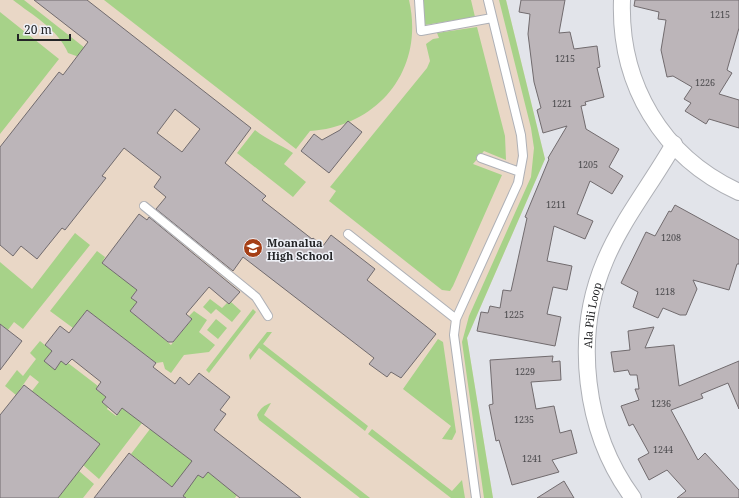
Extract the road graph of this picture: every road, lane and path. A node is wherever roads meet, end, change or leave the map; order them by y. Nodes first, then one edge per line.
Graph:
1 (419, 0) edge
2 (488, 0) edge
3 (622, 0) edge
4 (492, 18) junction
5 (674, 144) junction
6 (481, 158) dead end
7 (520, 172) junction
8 (739, 192) edge
9 (144, 206) dead end
10 (348, 234) dead end
11 (268, 316) dead end
12 (456, 319) junction
13 (476, 498) edge
14 (633, 498) edge

1 - 4 lane
2 - 4 lane
3 - 5 street
4 - 7 lane
5 - 8 street
5 - 14 street, Ala Pili Loop
6 - 7 lane
7 - 12 lane
9 - 11 lane
10 - 12 lane
12 - 13 lane

